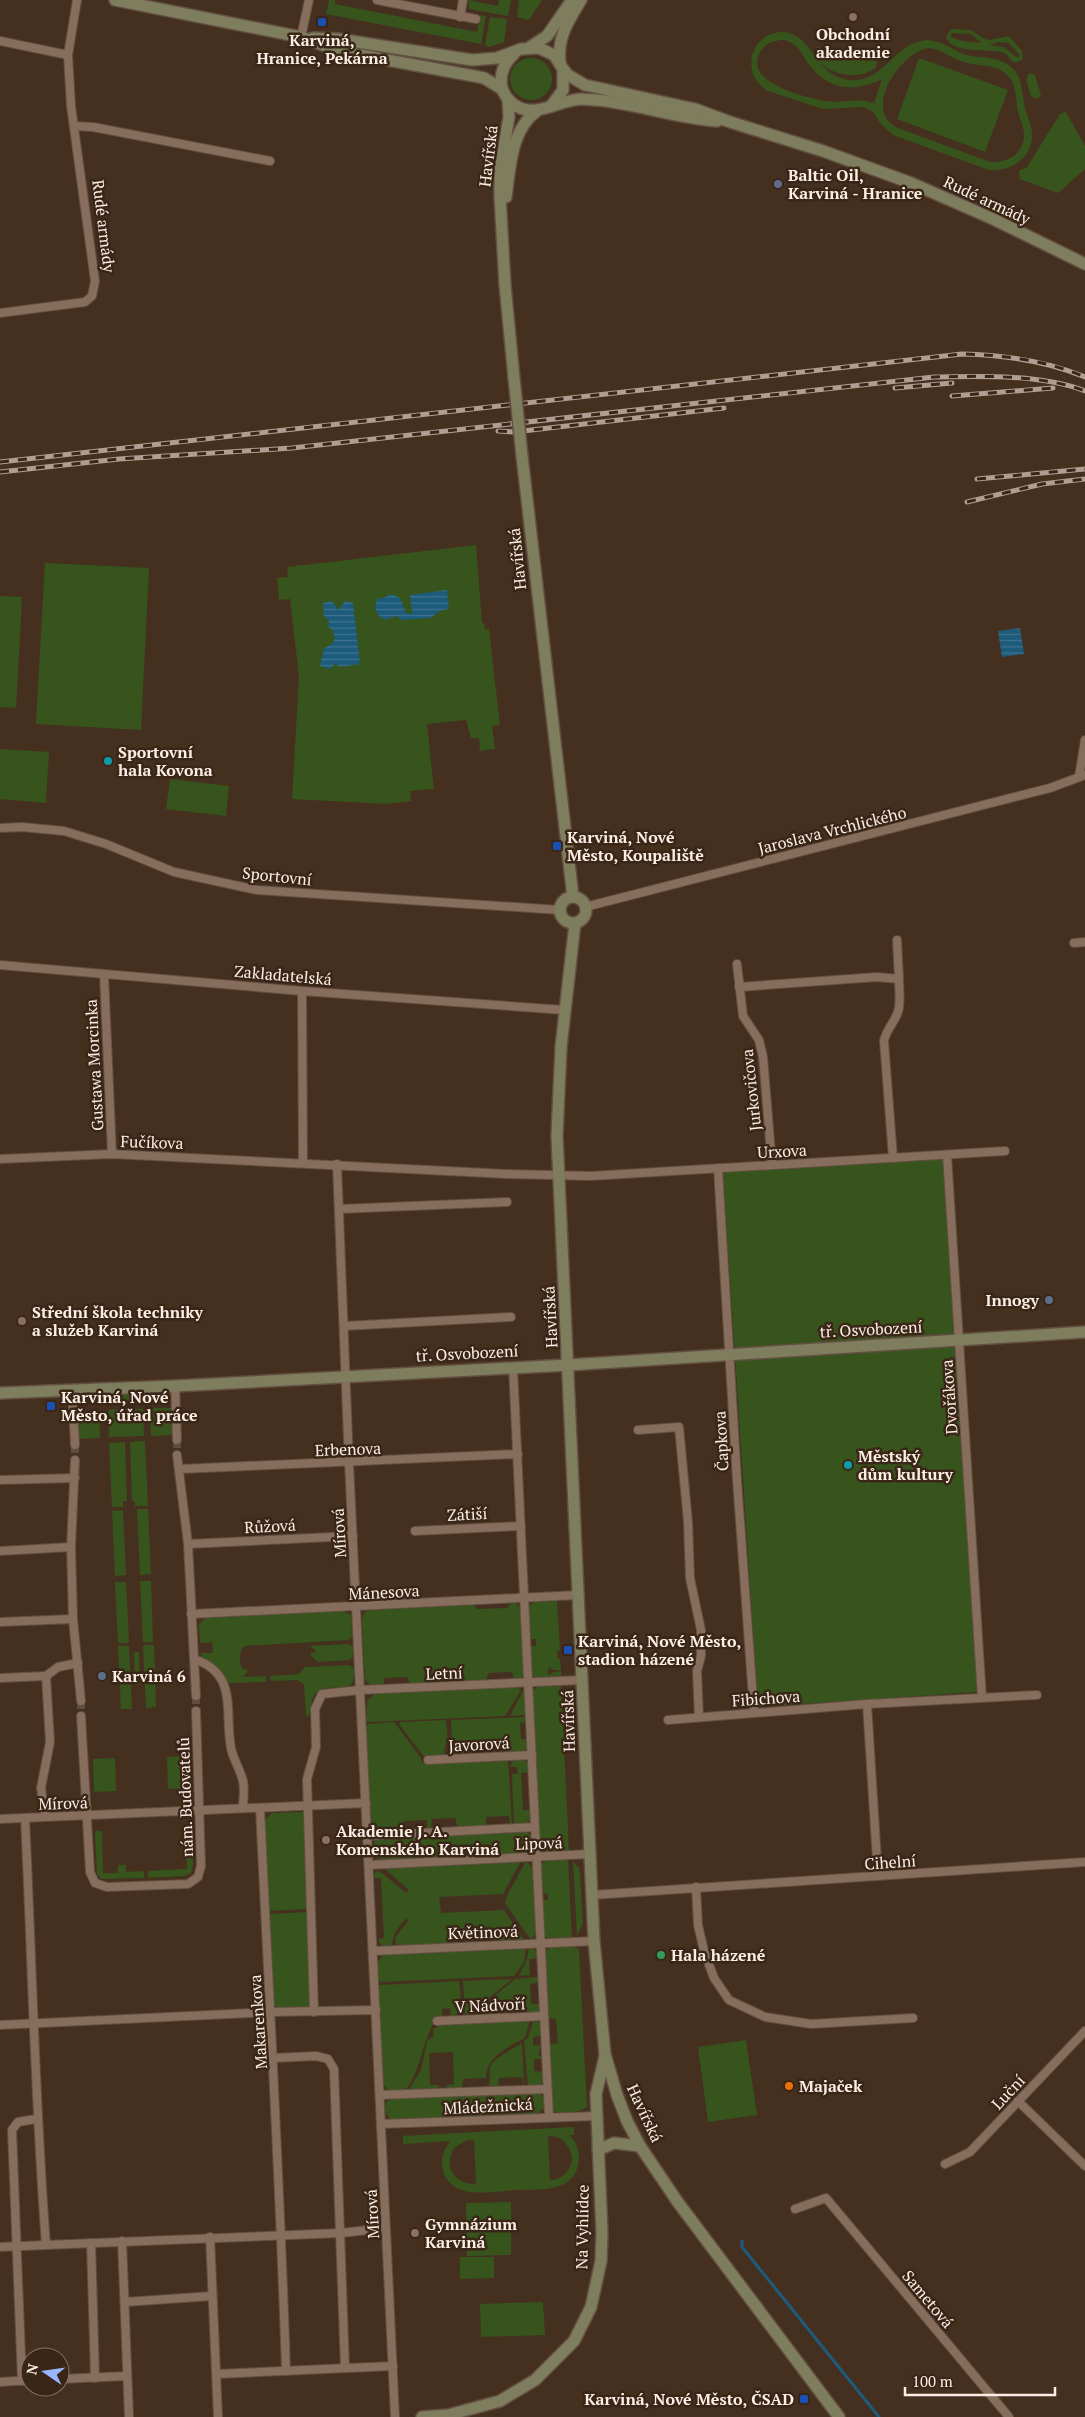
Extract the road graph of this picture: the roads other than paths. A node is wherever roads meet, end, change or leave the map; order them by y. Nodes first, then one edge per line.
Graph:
1 (77, 0) edge
2 (115, 0) edge
3 (309, 0) edge
4 (377, 0) edge
5 (463, 0) edge
6 (572, 0) edge
7 (581, 0) edge
8 (460, 17) junction
9 (476, 19) dead end
10 (301, 37) junction
11 (0, 42) edge
12 (530, 47) junction
13 (514, 54) junction
14 (68, 55) junction
15 (561, 66) junction
16 (502, 89) junction
17 (508, 100) junction
18 (551, 106) junction
19 (537, 111) junction
20 (730, 122) junction
21 (75, 126) junction
22 (270, 160) dead end
23 (502, 216) junction
24 (1085, 264) edge
25 (0, 313) edge
26 (1085, 740) edge
27 (1082, 776) edge
28 (0, 828) edge
29 (573, 897) junction
30 (585, 907) junction
31 (560, 910) junction
32 (575, 923) junction
33 (897, 940) dead end
34 (1085, 942) edge
35 (1074, 943) dead end
36 (737, 964) dead end
37 (0, 965) edge
38 (104, 974) junction
39 (899, 979) junction
40 (740, 987) junction
41 (302, 991) junction
42 (564, 1010) junction
43 (1005, 1151) dead end
44 (112, 1154) junction
45 (947, 1155) junction
46 (893, 1158) junction
47 (0, 1159) edge
48 (303, 1162) junction
49 (338, 1164) junction
50 (772, 1165) junction
51 (718, 1168) junction
52 (560, 1174) junction
53 (507, 1202) dead end
54 (339, 1210) junction
55 (511, 1318) dead end
56 (344, 1326) junction
57 (1085, 1332) edge
58 (959, 1339) junction
59 (729, 1354) junction
60 (568, 1365) junction
61 (514, 1367) junction
62 (346, 1376) junction
63 (175, 1386) junction
64 (72, 1390) junction
65 (0, 1393) edge
66 (638, 1430) dead end
67 (176, 1440) tunnel mouth
68 (75, 1445) tunnel mouth
69 (518, 1454) junction
70 (177, 1455) tunnel mouth
71 (76, 1460) tunnel mouth
72 (349, 1463) junction
73 (180, 1469) junction
74 (75, 1478) junction
75 (0, 1480) edge
76 (520, 1526) junction
77 (415, 1530) dead end
78 (353, 1536) junction
79 (188, 1544) junction
80 (71, 1547) junction
81 (0, 1551) edge
82 (578, 1595) junction
83 (524, 1598) junction
84 (356, 1607) junction
85 (191, 1614) junction
86 (73, 1619) junction
87 (0, 1622) edge
88 (194, 1659) junction
89 (78, 1663) junction
90 (46, 1676) junction
91 (0, 1678) edge
92 (582, 1680) junction
93 (528, 1684) junction
94 (360, 1690) junction
95 (1037, 1695) dead end
96 (196, 1696) tunnel mouth
97 (982, 1698) junction
98 (81, 1701) tunnel mouth
99 (867, 1704) junction
100 (196, 1711) tunnel mouth
101 (754, 1712) junction
102 (81, 1716) tunnel mouth
103 (699, 1717) junction
104 (668, 1720) dead end
105 (532, 1755) junction
106 (428, 1760) dead end
107 (366, 1803) junction
108 (307, 1807) junction
109 (243, 1808) junction
110 (260, 1808) junction
111 (200, 1811) junction
112 (45, 1816) junction
113 (86, 1816) junction
114 (25, 1818) junction
115 (0, 1819) edge
116 (535, 1827) junction
117 (367, 1836) junction
118 (590, 1854) junction
119 (536, 1856) junction
120 (1085, 1862) edge
121 (369, 1864) junction
122 (878, 1876) junction
123 (696, 1887) junction
124 (592, 1895) junction
125 (594, 1941) junction
126 (540, 1944) junction
127 (373, 1951) junction
128 (376, 2010) junction
129 (271, 2012) junction
130 (314, 2012) junction
131 (544, 2016) junction
132 (913, 2018) dead end
133 (437, 2022) dead end
134 (34, 2023) junction
135 (0, 2025) edge
136 (1085, 2031) edge
137 (605, 2054) junction
138 (274, 2058) junction
139 (547, 2089) junction
140 (380, 2095) junction
141 (1018, 2102) junction
142 (596, 2116) junction
143 (549, 2117) junction
144 (36, 2119) junction
145 (381, 2124) junction
146 (640, 2146) junction
147 (598, 2150) junction
148 (945, 2164) dead end
149 (1085, 2166) edge
150 (795, 2209) dead end
151 (386, 2228) junction
152 (341, 2232) junction
153 (282, 2234) junction
154 (210, 2237) junction
155 (122, 2241) junction
156 (92, 2243) junction
157 (46, 2245) junction
158 (17, 2246) junction
159 (0, 2247) edge
160 (212, 2296) junction
161 (125, 2302) junction
162 (24, 2347) edge
163 (393, 2366) junction
164 (345, 2368) junction
165 (286, 2371) junction
166 (216, 2374) junction
167 (127, 2376) junction
168 (96, 2378) junction
169 (70, 2379) edge
170 (20, 2381) edge
171 (0, 2382) edge
172 (129, 2417) edge
173 (218, 2417) edge
174 (395, 2417) edge
175 (422, 2417) edge
176 (839, 2417) edge
177 (1009, 2417) edge

1 - 14 street, Rudé armády
2 - 10 street
3 - 10 street
4 - 8 street
5 - 8 street
6 - 12 street
7 - 15 street
8 - 9 street
10 - 13 street
10 - 16 street
11 - 14 street
12 - 13 street
12 - 15 street, Rudé armády
13 - 16 street
14 - 21 street, Rudé armády
15 - 18 street
15 - 20 street, Rudé armády
16 - 17 street
17 - 19 street
17 - 23 street, Havířská
18 - 19 street, Rudé armády
18 - 20 street, Rudé armády
19 - 23 street, Havířská
20 - 24 street, Rudé armády
21 - 22 street
21 - 25 street, Rudé armády
23 - 29 street, Havířská, bridge
26 - 27 street
27 - 30 street, Jaroslava Vrchlického
28 - 31 street, Sportovní
29 - 30 street
29 - 31 street
30 - 32 street
31 - 32 street
32 - 42 street, Havířská
33 - 39 street
34 - 35 street
36 - 40 street, Jurkovičova
37 - 38 street, Zakladatelská
38 - 41 street, Zakladatelská
38 - 44 street, Gustawa Morcinka
39 - 40 street
39 - 46 street
40 - 50 street, Jurkovičova
41 - 42 street, Zakladatelská
41 - 48 street
42 - 52 street, Havířská
43 - 45 street, Urxova
44 - 47 street, Fučíkova
44 - 48 street, Fučíkova
45 - 46 street, Urxova
45 - 58 street, Dvořákova
46 - 50 street, Urxova
48 - 49 street, Fučíkova
49 - 52 street, Fučíkova
49 - 54 street
50 - 51 street, Urxova
51 - 52 street, Urxova
51 - 59 street, Čapkova
52 - 60 street, Havířská
53 - 54 street
54 - 56 street
55 - 56 street, tř. Osvobození
56 - 62 street
57 - 58 street, tř. Osvobození
58 - 59 street, tř. Osvobození
58 - 97 street, Dvořákova
59 - 60 street, tř. Osvobození
59 - 101 street, Čapkova
60 - 61 street, tř. Osvobození
60 - 82 street, Havířská
61 - 62 street, tř. Osvobození
61 - 69 street
62 - 63 street, tř. Osvobození
62 - 72 street, Mírová
63 - 64 street, tř. Osvobození
63 - 67 street
64 - 65 street, tř. Osvobození
64 - 68 street
66 - 103 street
69 - 72 street, Erbenova
69 - 76 street
70 - 73 street
71 - 74 street
72 - 73 street, Erbenova
72 - 78 street, Mírová
73 - 79 street
74 - 75 street
74 - 80 street
76 - 77 street, Zátiší
76 - 83 street
78 - 79 street, Růžová
78 - 84 street, Mírová
79 - 85 street
80 - 81 street
80 - 86 street
82 - 83 street, Mánesova
82 - 92 street, Havířská
83 - 84 street, Mánesova
83 - 93 street
84 - 85 street, Mánesova
84 - 94 street, Mírová
85 - 88 street
86 - 87 street
86 - 89 street
88 - 96 street
88 - 109 street
89 - 90 street
89 - 98 street
90 - 91 street
90 - 112 street
92 - 93 street, Letní
92 - 118 street, Havířská
93 - 94 street, Letní
93 - 105 street
94 - 107 street, Mírová
94 - 108 street
95 - 97 street, Fibichova
97 - 99 street, Fibichova
99 - 101 street, Fibichova
99 - 122 street
100 - 111 street, nám. Budovatelů
101 - 103 street, Fibichova
102 - 113 street, nám. Budovatelů
103 - 104 street, Fibichova
105 - 106 street, Javorová
105 - 116 street
107 - 108 street, Mírová
107 - 117 street, Mírová
108 - 110 street, Mírová
108 - 130 street
109 - 110 street, Mírová
109 - 111 street, Mírová
110 - 129 street, Makarenkova
111 - 113 street, Mírová
111 - 113 street, nám. Budovatelů
112 - 113 street, Mírová
112 - 114 street, Mírová
114 - 115 street, Mírová
114 - 134 street
116 - 117 street, Lipová
116 - 119 street
117 - 121 street, Mírová
118 - 119 street, Lipová
118 - 124 street, Havířská
119 - 121 street, Lipová
119 - 126 street
120 - 122 street, Cihelní
121 - 127 street, Mírová
122 - 123 street, Cihelní
123 - 124 street, Cihelní
123 - 132 street
124 - 125 street, Havířská
125 - 126 street, Květinová
125 - 137 street, Havířská
126 - 127 street, Květinová
126 - 131 street
127 - 128 street, Mírová
128 - 130 street
128 - 140 street, Mírová
129 - 130 street
129 - 134 street
129 - 138 street, Makarenkova
131 - 133 street, V Nádvoří
131 - 139 street
134 - 135 street
134 - 144 street
136 - 141 street, Luční
137 - 142 street, Na Vyhlídce
137 - 146 street, Havířská
138 - 152 street, Mírová
138 - 153 street, Makarenkova
139 - 140 street, Mládežnická
139 - 143 street
140 - 145 street, Mírová
141 - 148 street, Luční
141 - 149 street
142 - 143 street, Mládežnická
142 - 147 street, Na Vyhlídce
143 - 145 street, Mládežnická
144 - 157 street
144 - 158 street
145 - 151 street, Mírová
146 - 147 street
146 - 176 street, Havířská
147 - 175 street, Na Vyhlídce
150 - 177 street, Sametová
151 - 152 street
151 - 163 street, Mírová
152 - 153 street
152 - 164 street, Mírová
153 - 154 street
153 - 165 street, Makarenkova
154 - 155 street
154 - 160 street
155 - 156 street
155 - 161 street
156 - 157 street
156 - 168 street
157 - 158 street
158 - 159 street
158 - 162 street
160 - 161 street
160 - 166 street
161 - 167 street
163 - 164 street
163 - 174 street, Mírová
164 - 165 street
165 - 166 street
166 - 173 street
167 - 168 street
167 - 172 street
168 - 169 street
170 - 171 street

